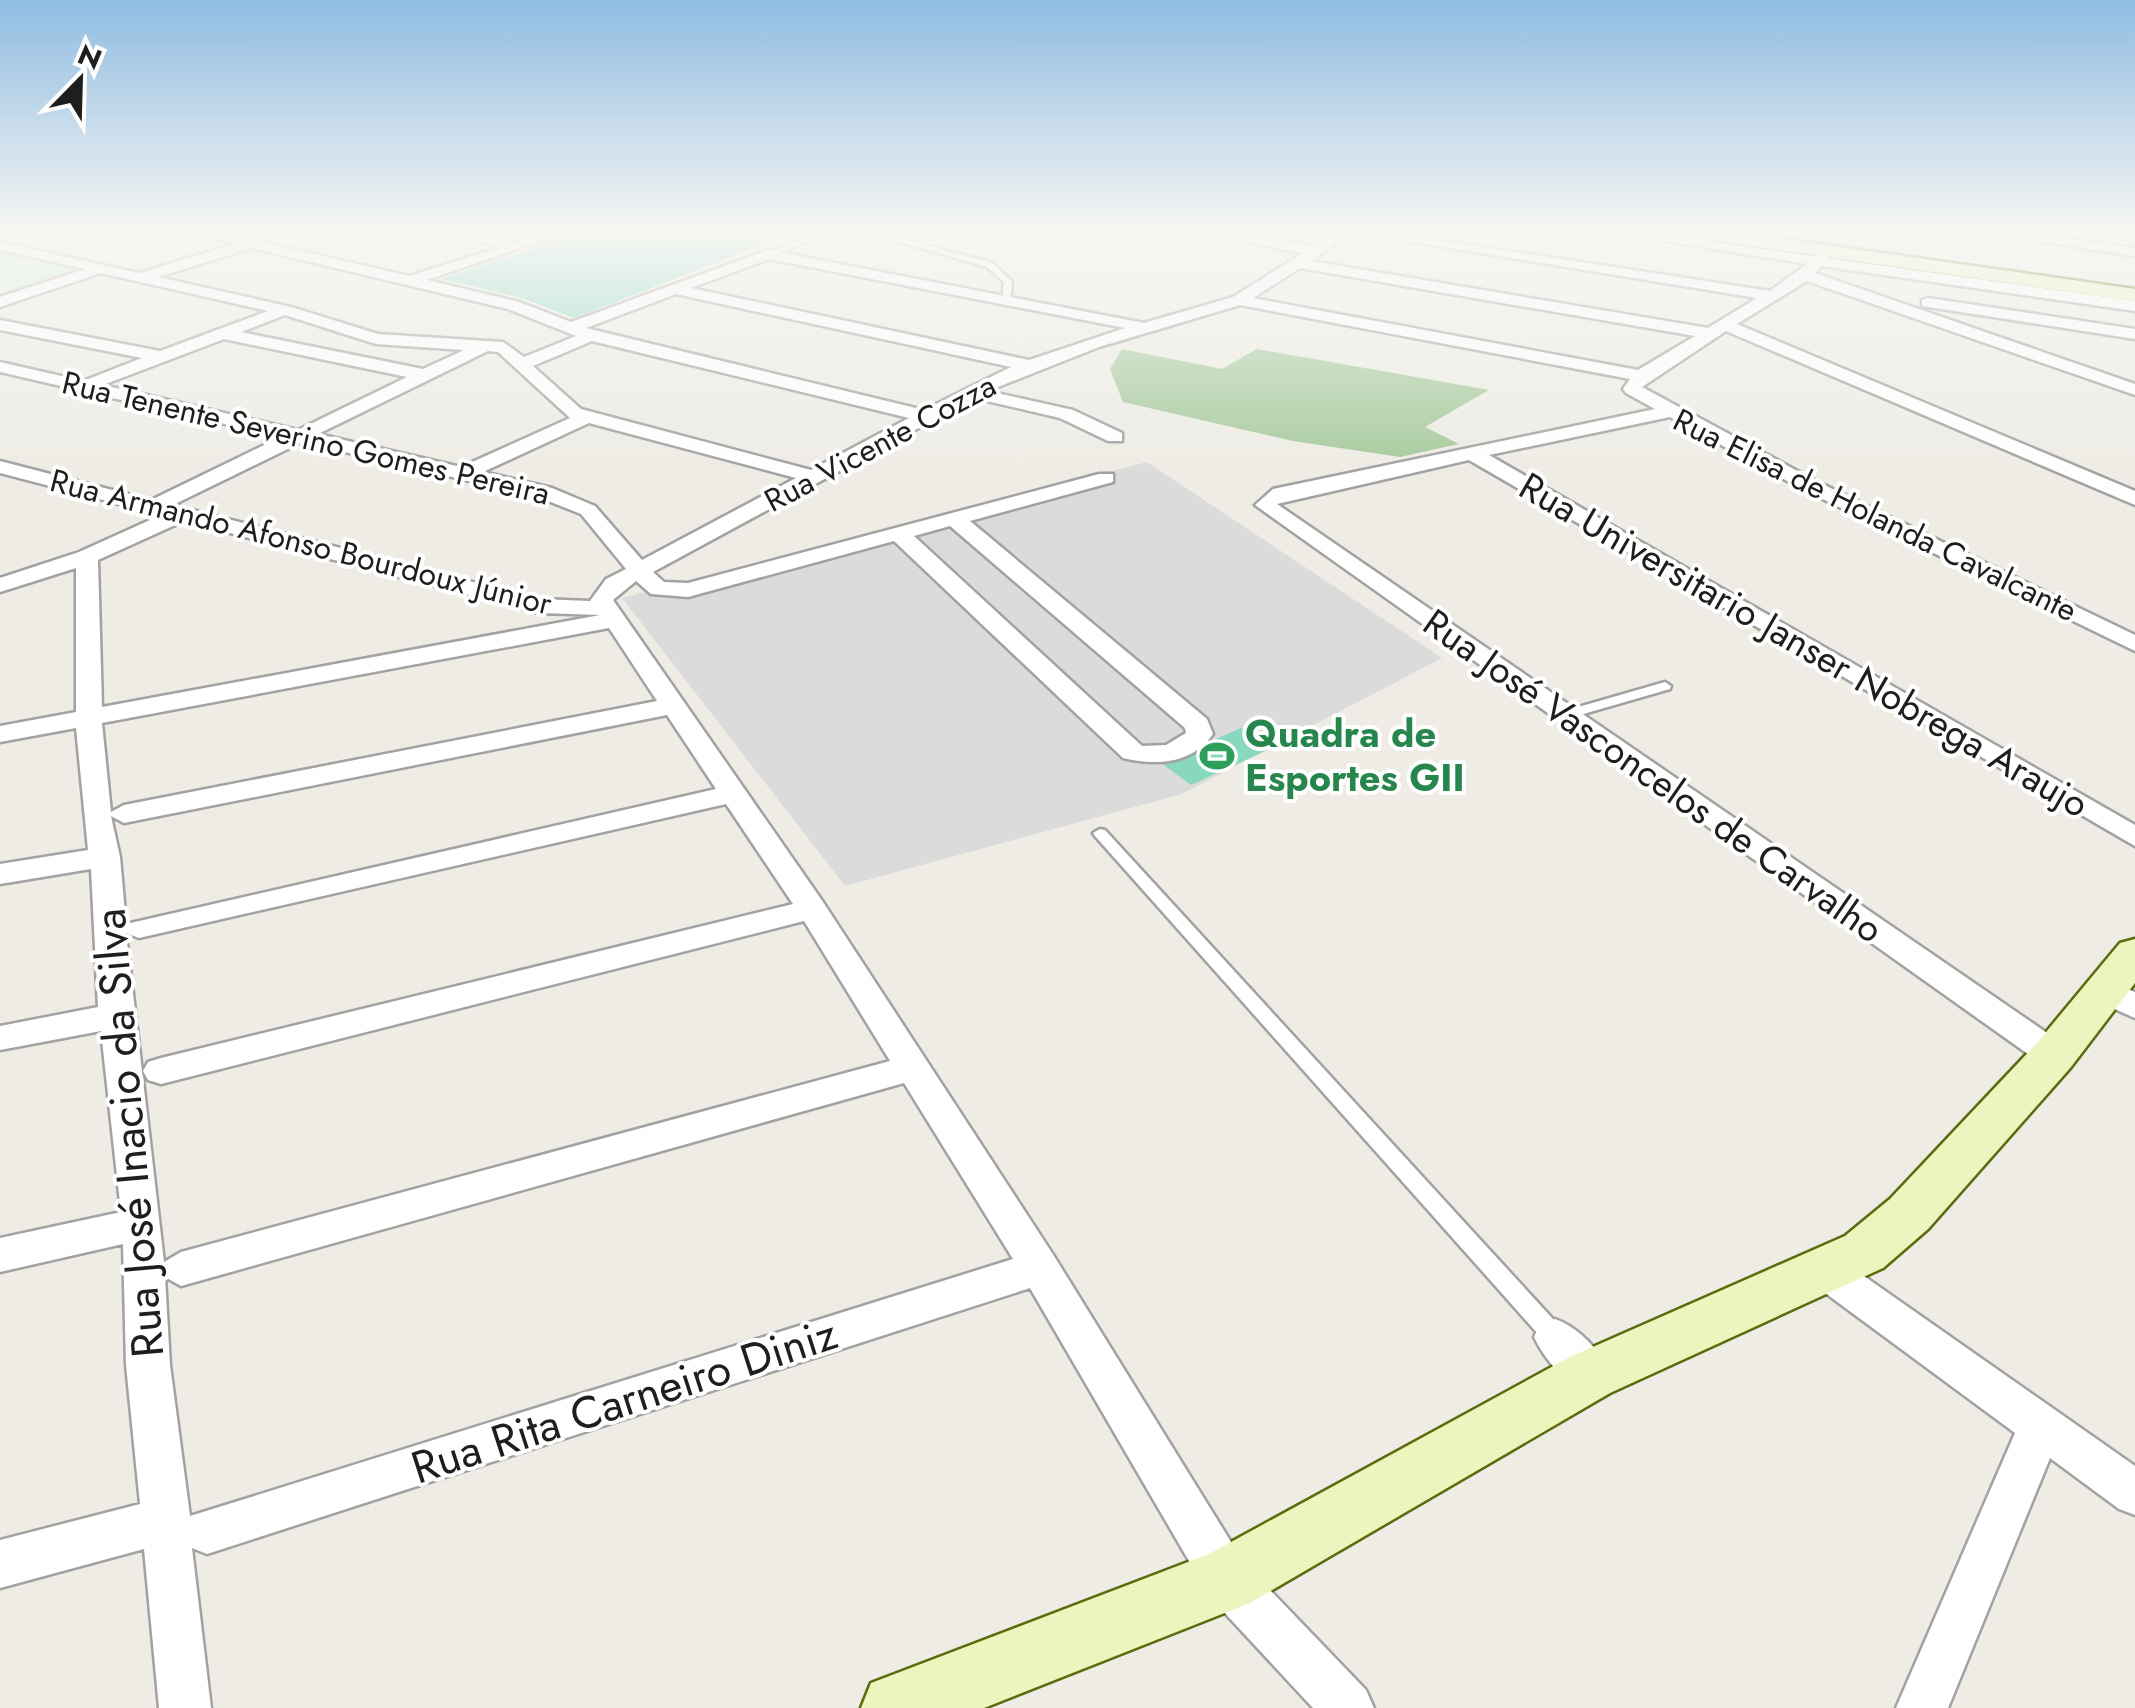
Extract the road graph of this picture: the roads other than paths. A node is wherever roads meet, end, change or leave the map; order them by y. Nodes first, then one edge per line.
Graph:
1 (276, 314) edge
2 (296, 314) edge
3 (490, 314) edge
4 (535, 314) edge
5 (609, 314) edge
6 (788, 314) edge
7 (1075, 314) edge
8 (1194, 314) edge
9 (1312, 314) edge
10 (1617, 314) edge
11 (1746, 314) edge
12 (1917, 314) edge
13 (2000, 314) edge
14 (0, 325) edge
15 (571, 328) junction
16 (1146, 328) junction
17 (1720, 330) junction
18 (224, 334) junction
19 (2135, 334) edge
20 (592, 336) junction
21 (411, 344) junction
22 (490, 344) junction
23 (162, 357) junction
24 (518, 358) junction
25 (1029, 366) junction
26 (0, 367) edge
27 (424, 375) junction
28 (1641, 376) junction
29 (85, 386) junction
30 (2135, 387) edge
31 (970, 392) junction
32 (1667, 412) junction
33 (924, 416) junction
34 (586, 417) junction
35 (298, 436) junction
36 (1115, 436) dead end
37 (1473, 454) junction
38 (0, 467) edge
39 (464, 473) junction
40 (817, 478) junction
41 (1106, 478) dead end
42 (2135, 499) edge
43 (153, 506) junction
44 (181, 514) junction
45 (956, 520) junction
46 (898, 534) junction
47 (86, 557) junction
48 (643, 570) junction
49 (2, 586) edge
50 (608, 614) junction
51 (2135, 644) edge
52 (1665, 686) dead end
53 (672, 706) junction
54 (1566, 715) junction
55 (89, 721) junction
56 (0, 734) edge
57 (737, 793) junction
58 (124, 814) dead end
59 (1100, 833) dead end
60 (2135, 836) edge
61 (106, 857) junction
62 (0, 874) edge
63 (812, 908) junction
64 (139, 928) dead end
65 (2125, 983) edge
66 (116, 1016) junction
67 (0, 1038) edge
68 (2054, 1055) junction
69 (912, 1068) junction
70 (161, 1071) dead end
71 (142, 1224) junction
72 (0, 1255) edge
73 (181, 1268) dead end
74 (1040, 1268) junction
75 (1827, 1272) junction
76 (1572, 1356) junction
77 (2040, 1429) junction
78 (2135, 1494) edge
79 (188, 1526) junction
80 (0, 1564) edge
81 (1227, 1580) junction
82 (186, 1708) edge
83 (896, 1708) edge
84 (1348, 1708) edge
85 (1922, 1708) edge

1 - 18 street
2 - 21 street
3 - 21 street
4 - 15 street
5 - 15 street
6 - 25 street
7 - 16 street
8 - 16 street, Rua Vicente Cozza
9 - 28 street
10 - 17 street
11 - 17 street
12 - 30 street
13 - 19 street
14 - 23 street
15 - 20 street
16 - 25 street, Rua Vicente Cozza
17 - 28 street
17 - 42 street
18 - 23 street
18 - 27 street
20 - 24 street
20 - 33 street
21 - 22 street
22 - 24 street
22 - 27 street
23 - 29 street
24 - 34 street
25 - 31 street, Rua Vicente Cozza
26 - 29 street, Rua Tenente Severino Gomes Pereira
27 - 35 street
28 - 32 street, Rua Elisa de Holanda Cavalcante
29 - 35 street, Rua Tenente Severino Gomes Pereira
31 - 33 street, Rua Vicente Cozza
31 - 36 street
32 - 37 street
32 - 51 street, Rua Elisa de Holanda Cavalcante
33 - 40 street, Rua Vicente Cozza
34 - 39 street
34 - 40 street
35 - 39 street, Rua Tenente Severino Gomes Pereira
35 - 43 street
37 - 54 street, Rua José Vasconcelos de Carvalho
37 - 60 street, Rua Universitario Janser Nobrega Araujo
38 - 43 street, Rua Armando Afonso Bourdoux Júnior
39 - 48 street, Rua Tenente Severino Gomes Pereira
40 - 48 street, Rua Vicente Cozza
41 - 45 street
43 - 44 street, Rua Armando Afonso Bourdoux Júnior
44 - 47 street
44 - 50 street, Rua Armando Afonso Bourdoux Júnior
45 - 46 street
45 - 46 street
46 - 48 street
47 - 49 street
47 - 55 street, Rua José Inacio da Silva
48 - 50 street, Rua Vicente Cozza
50 - 53 street
50 - 55 street
52 - 54 lane
53 - 57 street
53 - 58 street
54 - 68 street, Rua José Vasconcelos de Carvalho
55 - 56 street
55 - 61 street, Rua José Inacio da Silva
57 - 63 street
57 - 64 street
59 - 76 lane
61 - 62 street
61 - 66 street, Rua José Inacio da Silva
63 - 69 street
63 - 70 street
65 - 68 main road
66 - 67 street
66 - 71 street, Rua José Inacio da Silva
68 - 75 main road
69 - 73 street
69 - 74 street
71 - 72 street
71 - 79 street, Rua José Inacio da Silva
74 - 79 street, Rua Rita Carneiro Diniz
74 - 81 street
75 - 76 main road
75 - 77 street
76 - 81 main road
77 - 78 street
77 - 85 street
79 - 80 street, Rua Rita Carneiro Diniz
79 - 82 street, Rua José Inacio da Silva
81 - 83 main road
81 - 84 street

